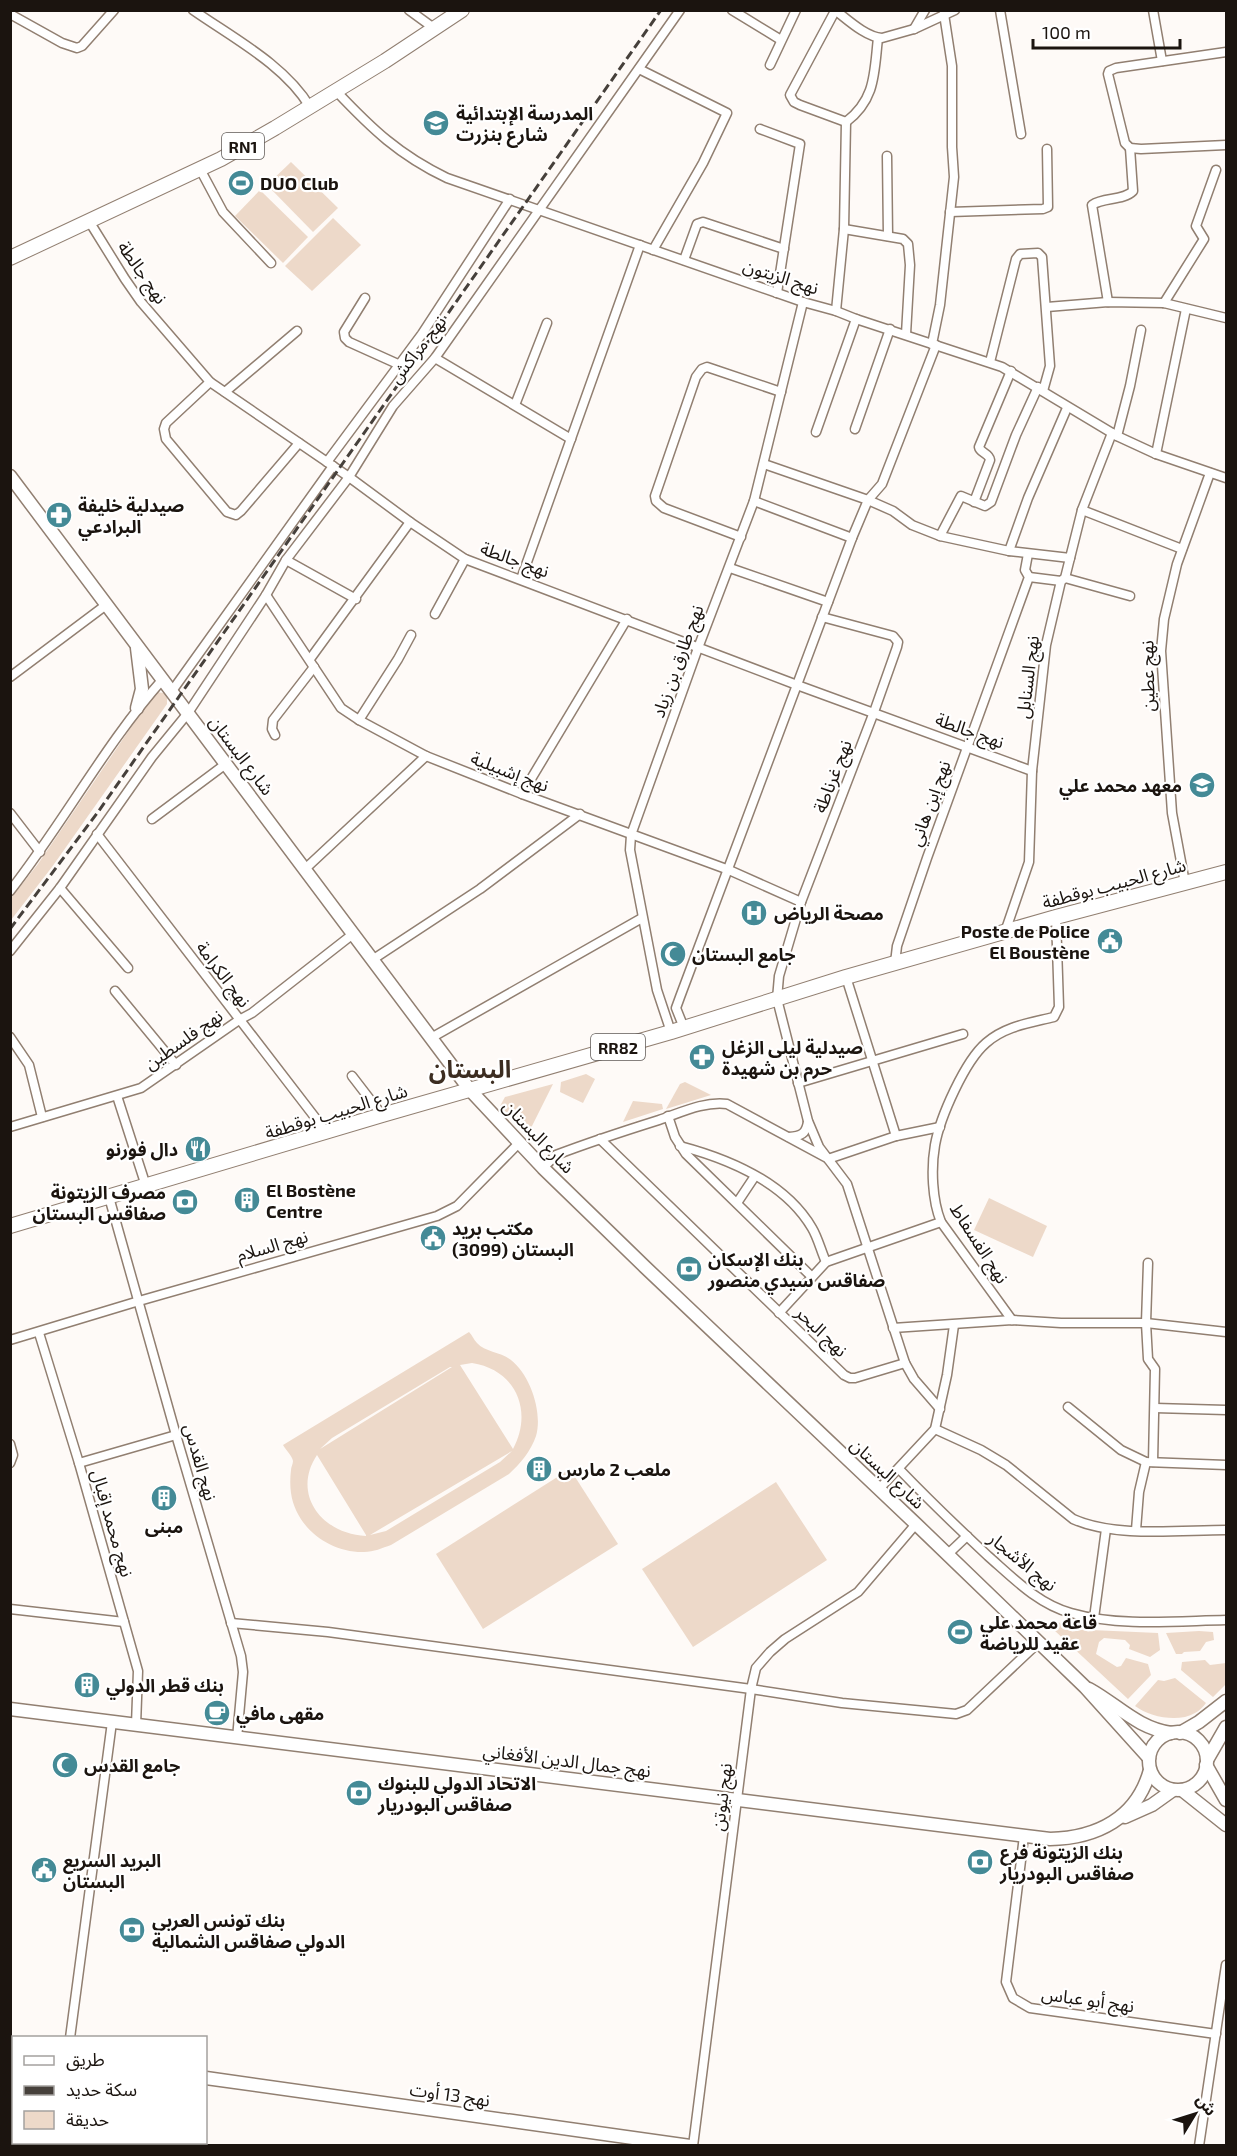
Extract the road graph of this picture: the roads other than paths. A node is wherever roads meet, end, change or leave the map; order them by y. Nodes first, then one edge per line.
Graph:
1 (114, 10) edge
2 (193, 10) edge
3 (409, 10) edge
4 (462, 10) edge
5 (680, 10) edge
6 (732, 10) edge
7 (796, 10) edge
8 (926, 10) edge
9 (955, 10) edge
10 (1000, 10) edge
11 (1153, 10) edge
12 (835, 11) edge
13 (10, 14) edge
14 (944, 14) junction
15 (435, 29) junction
16 (914, 29) junction
17 (878, 38) junction
18 (781, 40) junction
19 (1227, 52) edge
20 (1162, 61) junction
21 (770, 66) dead end
22 (639, 69) junction
23 (336, 91) junction
24 (310, 107) junction
25 (846, 122) junction
26 (760, 129) dead end
27 (1021, 134) dead end
28 (1227, 145) edge
29 (1130, 148) junction
30 (1047, 149) dead end
31 (887, 156) dead end
32 (200, 169) junction
33 (1216, 170) dead end
34 (510, 199) junction
35 (540, 209) junction
36 (950, 212) junction
37 (90, 221) junction
38 (844, 229) junction
39 (888, 236) junction
40 (640, 245) junction
41 (783, 249) junction
42 (653, 250) junction
43 (10, 258) edge
44 (684, 260) junction
45 (271, 263) dead end
46 (777, 293) junction
47 (364, 298) dead end
48 (803, 302) junction
49 (1108, 302) junction
50 (1164, 303) junction
51 (1047, 307) junction
52 (1186, 309) junction
53 (836, 311) junction
54 (1227, 318) edge
55 (856, 320) junction
56 (547, 323) dead end
57 (890, 329) junction
58 (1141, 330) dead end
59 (297, 331) dead end
60 (906, 334) junction
61 (934, 344) junction
62 (435, 358) junction
63 (990, 362) junction
64 (400, 365) junction
65 (1011, 371) junction
66 (210, 382) junction
67 (1040, 389) junction
68 (225, 392) junction
69 (781, 392) junction
70 (515, 405) junction
71 (1067, 408) junction
72 (855, 429) dead end
73 (816, 432) dead end
74 (1115, 435) junction
75 (571, 439) junction
76 (300, 443) junction
77 (1156, 454) junction
78 (330, 464) junction
79 (764, 464) junction
80 (1210, 473) junction
81 (10, 476) edge
82 (349, 477) junction
83 (1227, 478) edge
84 (868, 500) junction
85 (754, 501) junction
86 (974, 501) junction
87 (1082, 510) junction
88 (410, 522) junction
89 (940, 536) junction
90 (741, 537) junction
91 (852, 538) junction
92 (1182, 549) junction
93 (1009, 551) junction
94 (1028, 554) junction
95 (1070, 558) junction
96 (465, 559) junction
97 (286, 560) junction
98 (730, 568) junction
99 (1029, 577) junction
100 (521, 579) junction
101 (1063, 580) junction
102 (266, 595) junction
103 (1130, 596) dead end
104 (356, 598) junction
105 (828, 602) junction
106 (106, 604) junction
107 (435, 614) dead end
108 (822, 616) junction
109 (627, 619) junction
110 (411, 635) dead end
111 (136, 644) junction
112 (698, 648) junction
113 (312, 663) junction
114 (10, 677) edge
115 (163, 679) junction
116 (797, 685) junction
117 (172, 691) junction
118 (137, 708) junction
119 (874, 712) junction
120 (188, 713) junction
121 (359, 720) junction
122 (275, 735) dead end
123 (967, 748) junction
124 (426, 756) junction
125 (226, 763) junction
126 (1032, 771) junction
127 (522, 794) junction
128 (10, 813) edge
129 (580, 814) junction
130 (152, 819) dead end
131 (97, 834) junction
132 (631, 835) junction
133 (40, 852) junction
134 (304, 869) junction
135 (729, 870) junction
136 (1227, 872) edge
137 (1185, 883) junction
138 (60, 888) junction
139 (10, 891) edge
140 (801, 902) junction
141 (1056, 917) junction
142 (642, 918) junction
143 (1005, 932) junction
144 (353, 934) junction
145 (10, 951) edge
146 (372, 960) junction
147 (895, 963) junction
148 (128, 968) dead end
149 (846, 977) junction
150 (115, 991) dead end
151 (777, 999) junction
152 (239, 1020) junction
153 (677, 1030) junction
154 (963, 1034) dead end
155 (10, 1037) edge
156 (430, 1038) junction
157 (874, 1062) junction
158 (176, 1065) junction
159 (352, 1076) dead end
160 (798, 1083) junction
161 (470, 1090) junction
162 (117, 1096) junction
163 (382, 1115) junction
164 (668, 1116) junction
165 (42, 1117) junction
166 (808, 1121) junction
167 (10, 1127) edge
168 (940, 1127) junction
169 (327, 1133) junction
170 (896, 1136) junction
171 (789, 1137) junction
172 (600, 1139) junction
173 (519, 1143) junction
174 (680, 1146) junction
175 (828, 1159) junction
176 (543, 1168) junction
177 (755, 1176) junction
178 (146, 1186) junction
179 (109, 1197) junction
180 (737, 1203) junction
181 (941, 1222) junction
182 (10, 1226) edge
183 (866, 1248) junction
184 (826, 1263) junction
185 (1148, 1263) dead end
186 (812, 1277) junction
187 (139, 1301) junction
188 (779, 1312) junction
189 (1012, 1320) junction
190 (1146, 1323) junction
191 (954, 1325) junction
192 (893, 1328) junction
193 (1227, 1332) edge
194 (39, 1333) junction
195 (10, 1340) edge
196 (905, 1363) junction
197 (1068, 1407) dead end
198 (1155, 1408) junction
199 (940, 1409) junction
200 (1227, 1410) edge
201 (935, 1429) junction
202 (176, 1435) junction
203 (10, 1444) edge
204 (1149, 1462) junction
205 (10, 1463) edge
206 (79, 1463) junction
207 (1227, 1465) edge
208 (899, 1469) junction
209 (879, 1490) junction
210 (916, 1524) junction
211 (1106, 1529) junction
212 (1136, 1530) junction
213 (1227, 1530) edge
214 (967, 1536) junction
215 (948, 1554) junction
216 (10, 1609) edge
217 (1094, 1618) junction
218 (1227, 1620) edge
219 (124, 1622) junction
220 (231, 1623) junction
221 (1039, 1642) junction
222 (1085, 1687) junction
223 (751, 1689) junction
224 (1227, 1701) edge
225 (10, 1709) edge
226 (112, 1722) junction
227 (136, 1725) junction
228 (1227, 1727) edge
229 (1176, 1733) junction
230 (237, 1738) junction
231 (1206, 1763) junction
232 (1149, 1764) junction
233 (1178, 1790) junction
234 (737, 1798) junction
235 (1227, 1800) edge
236 (1115, 1820) junction
237 (1227, 1825) edge
238 (1023, 1836) junction
239 (1227, 1965) edge
240 (1216, 2034) junction
241 (70, 2036) edge
242 (207, 2078) edge
243 (692, 2145) edge
244 (1199, 2145) edge

1 - 13 street
2 - 24 street
3 - 15 street
4 - 15 main road, RN1
5 - 22 street, نهج مراكش
6 - 18 street
7 - 18 street
8 - 16 street
9 - 14 street
10 - 27 street
11 - 20 street
12 - 17 street
12 - 25 street
14 - 16 street
14 - 36 street
15 - 23 main road, RN1
16 - 17 street
17 - 25 street
18 - 21 street
19 - 20 street
20 - 29 street
22 - 35 street, نهج مراكش
22 - 42 street
23 - 24 main road, RN1
23 - 34 street, نهج الزيتون
24 - 32 main road, RN1
25 - 38 street
26 - 41 street
28 - 29 street
29 - 49 street
30 - 36 street
31 - 39 street
32 - 37 main road, RN1
32 - 45 street
33 - 50 street
34 - 35 street, نهج الزيتون
34 - 64 street
35 - 40 street, نهج الزيتون
35 - 62 street, نهج مراكش
36 - 61 street
37 - 43 main road, RN1
37 - 66 street, نهج جالطة
38 - 39 street
38 - 53 street
39 - 60 street
40 - 42 street, نهج الزيتون
40 - 75 street
41 - 44 street
41 - 46 street
42 - 44 street, نهج الزيتون
44 - 46 street, نهج الزيتون
46 - 48 street, نهج الزيتون
47 - 64 street
48 - 53 street, نهج الزيتون
48 - 69 street, نهج طارق بن زياد
49 - 50 street
49 - 51 street
50 - 52 street
51 - 63 street
51 - 67 street
52 - 54 street
52 - 77 street
53 - 55 street, نهج الزيتون
55 - 57 street, نهج الزيتون
55 - 73 street
56 - 70 street
57 - 60 street, نهج الزيتون
57 - 72 street
58 - 74 street, نهج السنابل
59 - 68 street
60 - 61 street, نهج الزيتون
61 - 63 street, نهج الزيتون
61 - 84 street
62 - 70 street
62 - 82 street, نهج مراكش
63 - 65 street, نهج الزيتون
64 - 78 street
65 - 67 street, نهج الزيتون
65 - 86 street
66 - 68 street, نهج جالطة
66 - 76 street
67 - 71 street, نهج الزيتون
67 - 86 street
68 - 76 street, نهج جالطة
69 - 79 street, نهج طارق بن زياد
69 - 90 street
70 - 75 street
71 - 74 street, نهج الزيتون
71 - 93 street
74 - 77 street, نهج الزيتون
74 - 87 street, نهج السنابل
75 - 100 street
76 - 78 street, نهج جالطة
77 - 80 street, نهج الزيتون
78 - 82 street, نهج جالطة
78 - 117 street
79 - 84 street
79 - 85 street, نهج طارق بن زياد
80 - 83 street, نهج الزيتون
80 - 92 street, نهج عطين
81 - 106 main road, شارع البستان
82 - 88 street, نهج جالطة
82 - 97 street, نهج مراكش
84 - 89 street
84 - 91 street
85 - 90 street, نهج طارق بن زياد
85 - 91 street
86 - 89 street
87 - 92 street
87 - 95 street, نهج السنابل
88 - 96 street, نهج جالطة
88 - 104 street
89 - 93 street
90 - 98 street, نهج طارق بن زياد
91 - 105 street
92 - 137 street, نهج عطين
93 - 94 street
94 - 95 street
94 - 99 street, نهج إبن هاني
95 - 101 street, نهج السنابل
96 - 100 street, نهج جالطة
96 - 107 street
97 - 102 street, نهج مراكش
97 - 104 street
98 - 105 street
98 - 112 street, نهج طارق بن زياد
99 - 101 street
99 - 123 street, نهج إبن هاني
100 - 109 street, نهج جالطة
101 - 103 street
101 - 126 street, نهج السنابل
102 - 113 street, نهج إشبيلية
102 - 120 street, نهج مراكش
104 - 113 street
105 - 108 street
106 - 111 main road, شارع البستان
106 - 114 street
108 - 116 street
108 - 119 street, نهج غرناطة
109 - 112 street, نهج جالطة
109 - 127 street
110 - 121 street
111 - 115 main road, شارع البستان
111 - 118 main road
112 - 116 street, نهج جالطة
112 - 132 street, نهج طارق بن زياد
113 - 121 street, نهج إشبيلية
113 - 122 street
115 - 117 main road, شارع البستان
115 - 118 street
116 - 119 street, نهج جالطة
116 - 135 street
117 - 120 main road, شارع البستان
118 - 133 street
119 - 123 street, نهج جالطة
119 - 140 street, نهج غرناطة
120 - 125 main road, شارع البستان
120 - 131 street, نهج مراكش
121 - 124 street, نهج إشبيلية
123 - 126 street, نهج جالطة
123 - 147 street, نهج إبن هاني
124 - 127 street, نهج إشبيلية
124 - 134 street
125 - 130 street
125 - 134 main road, شارع البستان
126 - 143 street, نهج السنابل
127 - 129 street, نهج إشبيلية
128 - 133 street
129 - 132 street, نهج إشبيلية
129 - 146 street
131 - 138 street, نهج مراكش
131 - 152 street, نهج الكرامة
132 - 135 street, نهج إشبيلية
132 - 142 street, نهج طارق بن زياد
133 - 139 street
134 - 144 main road, شارع البستان
135 - 140 street, نهج إشبيلية
135 - 153 street
136 - 137 main road, شارع الحبيب بوقطفة / RR82
137 - 141 main road, شارع الحبيب بوقطفة / RR82
138 - 145 street, نهج مراكش
138 - 148 street
140 - 151 street, نهج غرناطة
141 - 143 main road, شارع الحبيب بوقطفة / RR82
141 - 168 street, نهج الفسفاط
142 - 153 street, نهج طارق بن زياد
142 - 156 street
143 - 147 main road, شارع الحبيب بوقطفة / RR82
144 - 146 main road, شارع البستان
144 - 152 street, نهج فلسطين
146 - 156 main road, شارع البستان
147 - 149 main road, شارع الحبيب بوقطفة / RR82
149 - 151 main road, شارع الحبيب بوقطفة / RR82
149 - 157 street
150 - 158 street
151 - 153 main road, شارع الحبيب بوقطفة / RR82
151 - 160 street
152 - 158 street, نهج فلسطين
152 - 169 street, نهج الكرامة
153 - 161 main road, شارع الحبيب بوقطفة / RR82
154 - 157 street
155 - 165 street
156 - 161 main road, شارع البستان
157 - 160 street
157 - 170 street
158 - 162 street, نهج فلسطين
159 - 163 street
160 - 166 street
161 - 163 main road, شارع الحبيب بوقطفة / RR82
161 - 173 main road, شارع البستان
162 - 165 street, نهج فلسطين
162 - 178 street
163 - 169 main road, شارع الحبيب بوقطفة / RR82
164 - 171 street
164 - 172 street
164 - 174 street
165 - 167 street, نهج فلسطين
166 - 171 street
166 - 175 street
168 - 170 street
168 - 181 street, نهج الفسفاط
169 - 178 main road, شارع الحبيب بوقطفة / RR82
170 - 175 street
171 - 175 street
172 - 176 street
172 - 188 street, نهج البحر
173 - 176 main road, شارع البستان
173 - 187 street, نهج السلام
174 - 177 street
174 - 180 street
175 - 183 street
176 - 209 main road, شارع البستان
177 - 180 street
177 - 184 street
178 - 179 main road, شارع الحبيب بوقطفة / RR82
179 - 182 main road, شارع الحبيب بوقطفة / RR82
179 - 187 street, نهج القدس
180 - 186 street
181 - 183 street
181 - 189 street, نهج الفسفاط
183 - 184 street
183 - 192 street
184 - 186 street
185 - 190 street
186 - 188 street
187 - 194 street, نهج السلام
187 - 202 street, نهج القدس
188 - 196 street, نهج البحر
189 - 190 street
189 - 191 street
190 - 193 street
190 - 198 street
191 - 192 street
191 - 199 street
192 - 196 street
194 - 195 street, نهج السلام
194 - 206 street, نهج محمد إقبال
196 - 199 street
197 - 204 street
198 - 200 street
198 - 204 street
199 - 201 street
201 - 208 street
201 - 211 street
202 - 206 street
202 - 220 street, نهج القدس
203 - 205 street
204 - 207 street
204 - 212 street
206 - 219 street, نهج محمد إقبال
208 - 209 street
208 - 214 street, نهج الأشجار
209 - 210 main road, شارع البستان
210 - 215 main road, شارع البستان
210 - 223 street, نهج نيوتن
211 - 212 street
211 - 217 street
212 - 213 street
214 - 215 street
214 - 217 street, نهج الأشجار
215 - 221 main road, شارع البستان
216 - 219 street
217 - 218 street, نهج الأشجار
219 - 227 street, نهج محمد إقبال
220 - 223 street
220 - 230 street, نهج القدس
221 - 222 main road, شارع البستان
221 - 223 street
222 - 229 main road, شارع البستان
222 - 232 main road, شارع البستان
223 - 234 street, نهج نيوتن
224 - 229 main road
225 - 226 main road, نهج جمال الدين الأفغاني
226 - 227 main road, نهج جمال الدين الأفغاني
226 - 241 street
227 - 230 main road, نهج جمال الدين الأفغاني
228 - 231 main road
229 - 231 main road
229 - 232 main road
230 - 234 main road, نهج جمال الدين الأفغاني
231 - 233 main road
231 - 235 main road
232 - 233 main road
232 - 236 main road, نهج جمال الدين الأفغاني
233 - 236 main road, نهج جمال الدين الأفغاني
233 - 237 main road
234 - 238 main road, نهج جمال الدين الأفغاني
234 - 243 street, نهج نيوتن
236 - 238 main road, نهج جمال الدين الأفغاني
238 - 240 street, نهج أبو عباس
239 - 240 street
240 - 244 street
242 - 243 main road, نهج 13 أوت

